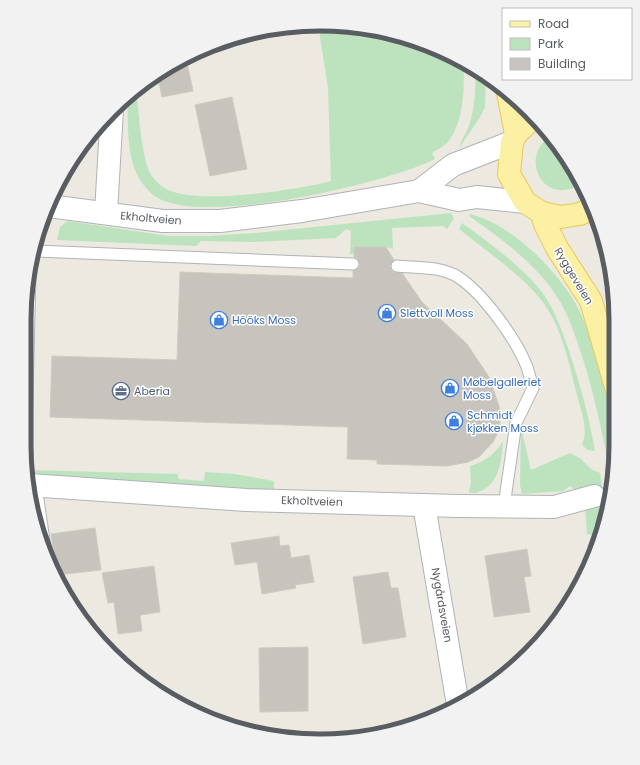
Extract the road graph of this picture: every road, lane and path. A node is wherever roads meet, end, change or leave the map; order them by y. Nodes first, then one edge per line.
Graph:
1 (509, 102) edge
2 (111, 121) edge
3 (530, 122) edge
4 (514, 138) junction
5 (419, 191) junction
6 (54, 207) edge
7 (533, 208) junction
8 (587, 210) edge
9 (106, 214) junction
10 (40, 251) edge
11 (353, 264) dead end
12 (397, 266) dead end
13 (609, 363) edge
14 (33, 485) edge
15 (594, 496) dead end
16 (424, 505) junction
17 (504, 506) junction
18 (457, 699) edge

1 - 4 main road
2 - 9 street
3 - 4 main road
4 - 5 street, Ekholtveien
4 - 7 main road, Ryggeveien
5 - 7 street, Ekholtveien
5 - 9 street, Ekholtveien
6 - 9 street, Ekholtveien
7 - 8 main road
7 - 13 main road, Ryggeveien
10 - 11 lane
12 - 17 lane
14 - 16 street, Ekholtveien
15 - 17 street, Ekholtveien
16 - 17 street, Ekholtveien
16 - 18 street, Nygårdsveien

